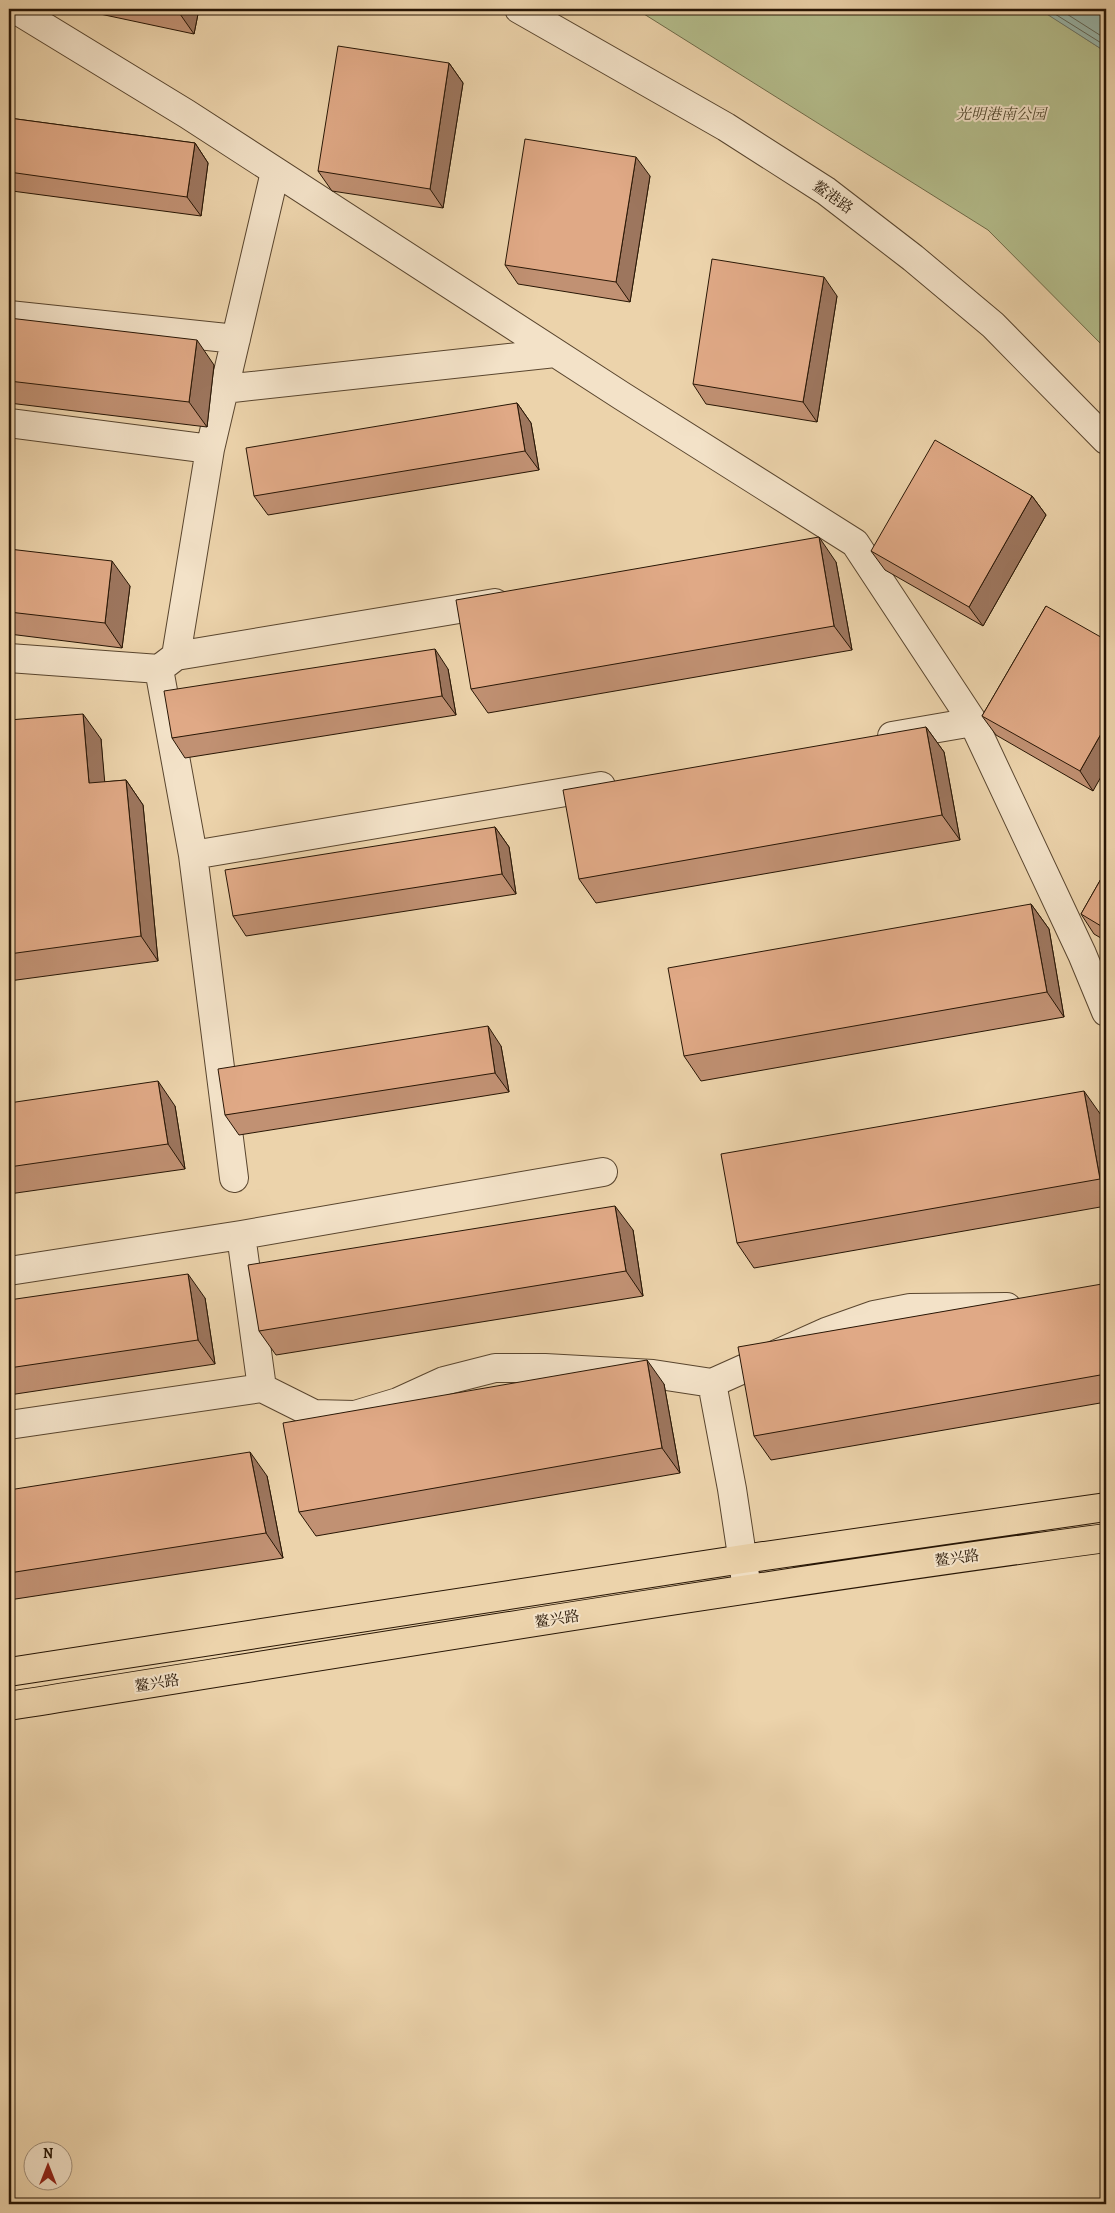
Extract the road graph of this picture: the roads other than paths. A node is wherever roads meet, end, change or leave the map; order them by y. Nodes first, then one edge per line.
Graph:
1 (15, 9) edge
2 (519, 9) edge
3 (275, 172) junction
4 (9, 315) edge
5 (236, 339) junction
6 (556, 353) junction
7 (224, 389) junction
8 (9, 423) edge
9 (1106, 440) edge
10 (210, 449) junction
11 (855, 543) junction
12 (815, 550) edge
13 (520, 598) edge
14 (9, 658) edge
15 (167, 662) junction
16 (974, 722) junction
17 (866, 740) edge
18 (622, 782) edge
19 (193, 855) junction
20 (1106, 1012) edge
21 (603, 1172) dead end
22 (234, 1178) dead end
23 (241, 1235) junction
24 (9, 1271) edge
25 (1028, 1308) edge
26 (712, 1382) junction
27 (262, 1388) junction
28 (9, 1425) edge
29 (1106, 1507) edge
30 (1106, 1538) edge
31 (744, 1559) junction
32 (747, 1589) junction
33 (9, 1672) edge
34 (9, 1706) edge

1 - 3 street
2 - 9 street, 鳌港路
3 - 5 street
3 - 6 street
4 - 5 street
5 - 7 street
6 - 7 street
6 - 11 street
7 - 10 street
8 - 10 street
10 - 15 street
11 - 12 street
11 - 16 street
13 - 15 street
14 - 15 street
15 - 19 street
16 - 17 street
16 - 20 street
18 - 19 street
19 - 22 street
21 - 23 street
23 - 24 street
23 - 27 street
25 - 26 street
26 - 27 street
26 - 31 street
27 - 28 street
29 - 31 main road, 鳌兴路
30 - 32 main road, 鳌兴路
31 - 32 street
31 - 33 main road, 鳌兴路
32 - 34 main road, 鳌兴路

